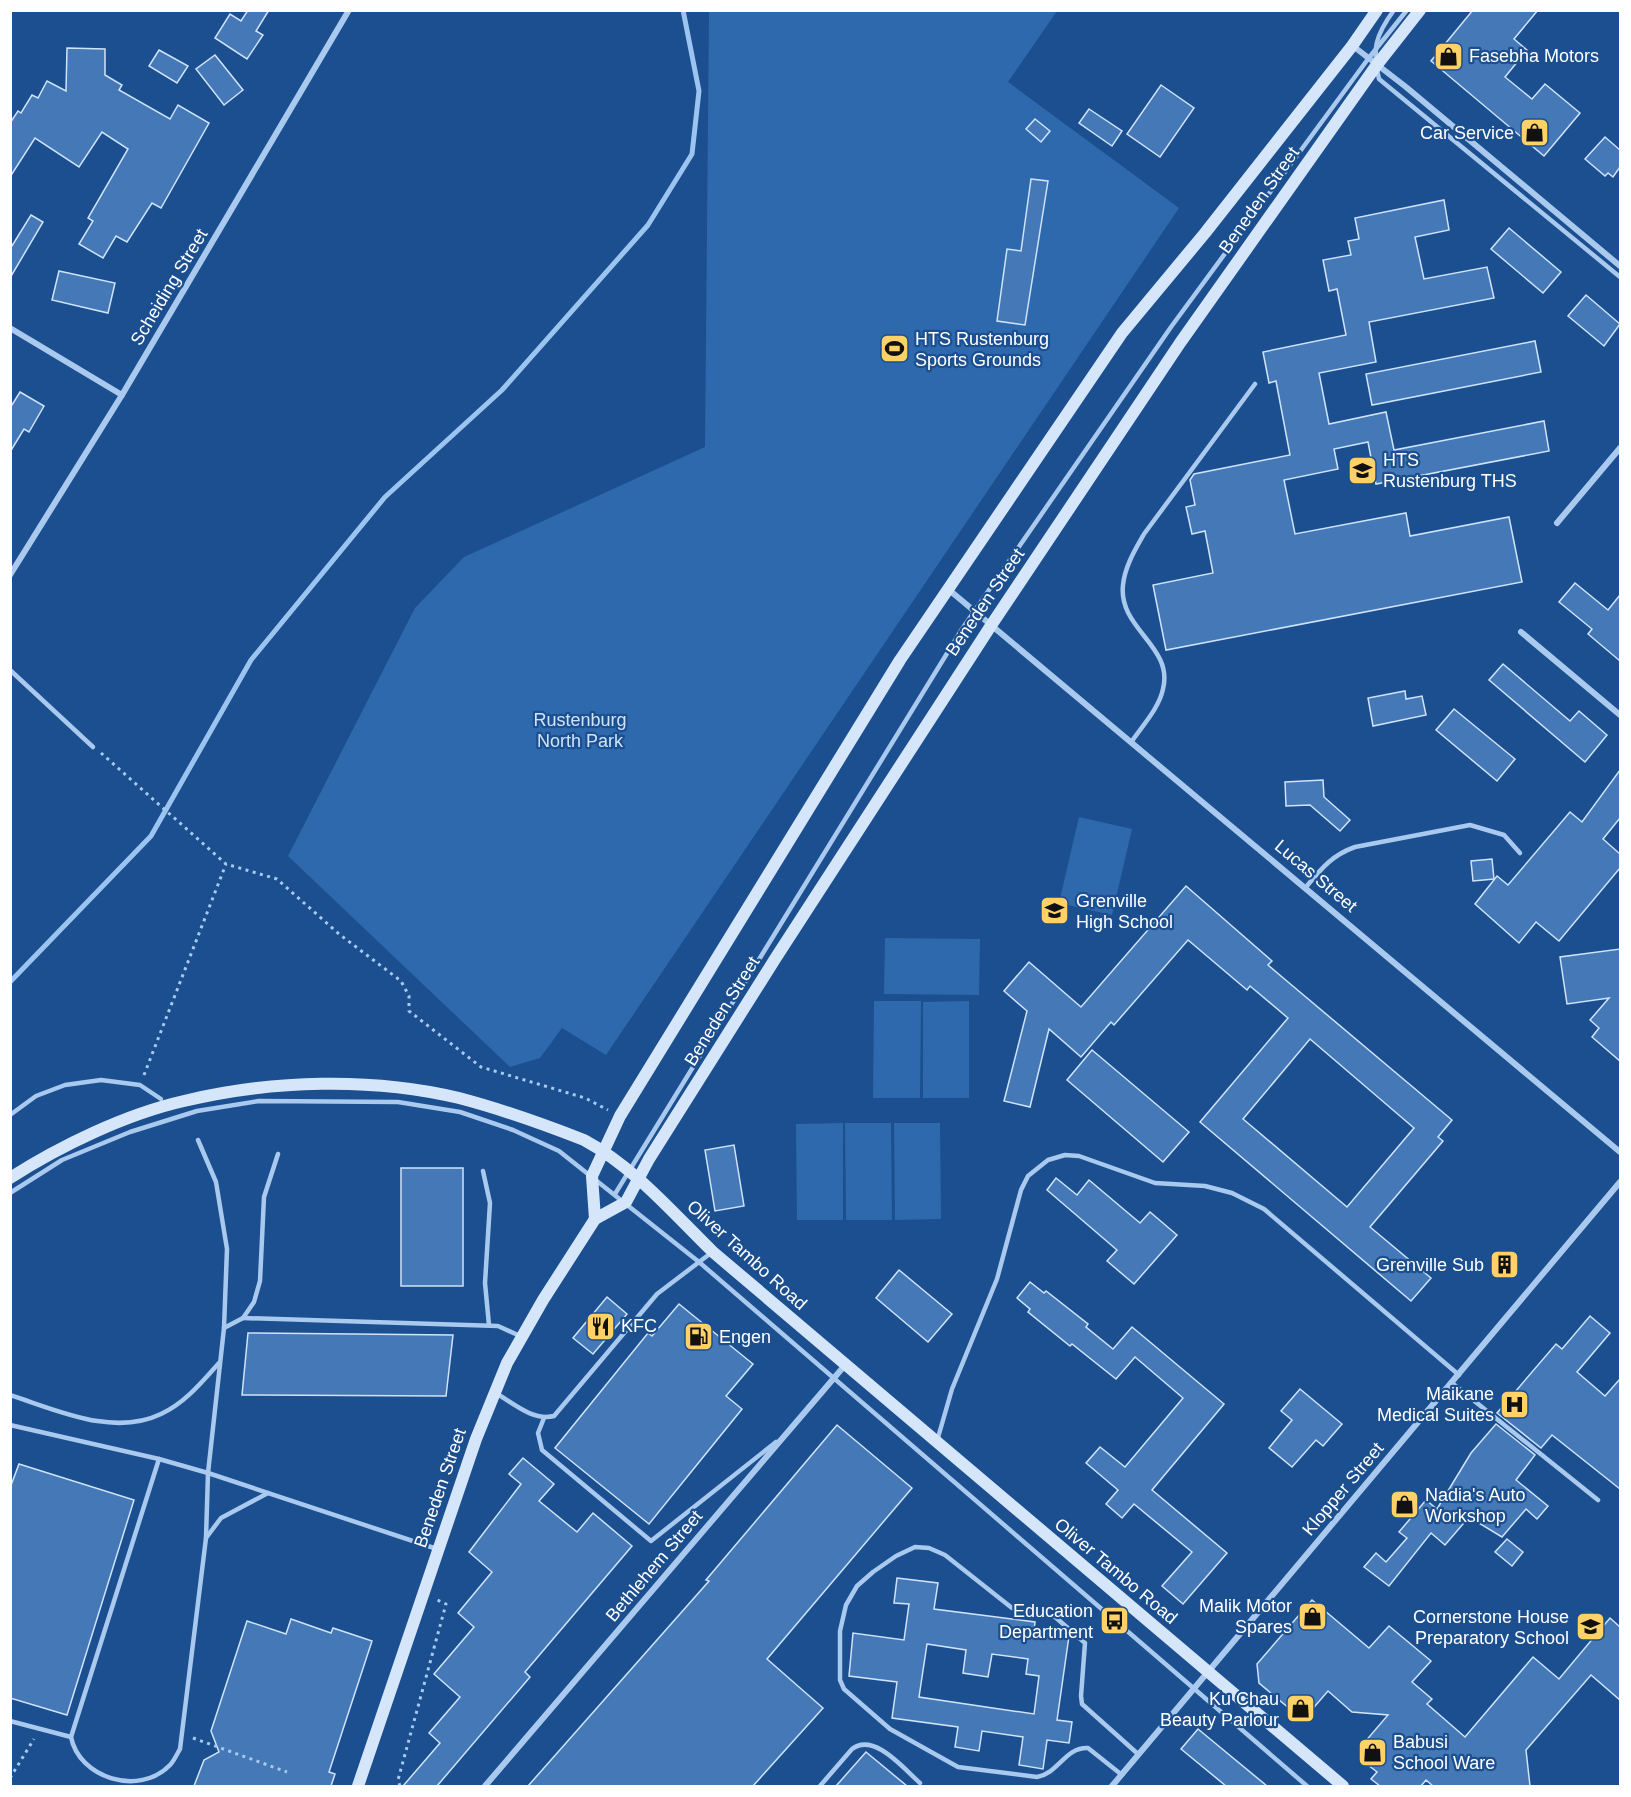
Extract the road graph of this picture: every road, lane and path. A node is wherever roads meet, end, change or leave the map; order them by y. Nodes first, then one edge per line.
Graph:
1 (349, 10) edge
2 (1377, 10) edge
3 (1394, 10) edge
4 (1407, 10) edge
5 (1420, 10) edge
6 (1352, 46) junction
7 (1374, 51) junction
8 (1372, 62) junction
9 (1620, 266) edge
10 (1620, 277) edge
11 (10, 328) edge
12 (1255, 384) dead end
13 (122, 395) junction
14 (1620, 448) edge
15 (1557, 523) dead end
16 (10, 576) edge
17 (948, 589) junction
18 (976, 611) junction
19 (992, 624) junction
20 (1521, 632) dead end
21 (10, 670) edge
22 (1620, 715) edge
23 (1132, 741) junction
24 (93, 747) joint
25 (1520, 853) dead end
26 (225, 864) junction
27 (1306, 887) junction
28 (140, 1085) junction
29 (161, 1099) dead end
30 (10, 1115) edge
31 (620, 1116) junction
32 (198, 1140) dead end
33 (602, 1150) junction
34 (1620, 1152) edge
35 (278, 1154) dead end
36 (483, 1171) dead end
37 (634, 1175) junction
38 (592, 1176) junction
39 (10, 1178) edge
40 (1620, 1182) edge
41 (10, 1193) edge
42 (615, 1194) junction
43 (626, 1202) junction
44 (595, 1219) junction
45 (713, 1252) junction
46 (699, 1263) junction
47 (243, 1318) junction
48 (489, 1325) junction
49 (224, 1328) junction
50 (522, 1337) junction
51 (219, 1362) junction
52 (846, 1364) junction
53 (1459, 1376) junction
54 (834, 1380) junction
55 (1452, 1383) junction
56 (494, 1392) junction
57 (10, 1395) edge
58 (544, 1418) junction
59 (10, 1425) edge
60 (785, 1435) junction
61 (937, 1442) junction
62 (159, 1459) junction
63 (208, 1473) junction
64 (268, 1493) junction
65 (1599, 1500) dead end
66 (206, 1538) junction
67 (438, 1549) junction
68 (423, 1596) junction
69 (1207, 1672) junction
70 (1193, 1689) junction
71 (10, 1721) edge
72 (39, 1729) junction
73 (183, 1734) junction
74 (71, 1737) junction
75 (1138, 1754) junction
76 (287, 1772) dead end
77 (1122, 1774) junction
78 (10, 1778) edge
79 (920, 1783) dead end
80 (358, 1786) edge
81 (400, 1786) edge
82 (485, 1786) edge
83 (820, 1786) edge
84 (1112, 1786) edge
85 (1307, 1786) edge
86 (1343, 1786) edge

1 - 13 street, Scheiding Street
2 - 6 main road, Beneden Street
3 - 7 lane
4 - 7 lane
5 - 8 main road, Beneden Street
6 - 8 street
6 - 17 main road, Beneden Street
7 - 8 lane
7 - 8 lane
8 - 9 street
8 - 10 lane
8 - 18 lane
8 - 19 main road, Beneden Street
11 - 13 street
12 - 23 lane
13 - 16 street, Scheiding Street
14 - 15 street
17 - 18 street, Lucas Street
17 - 31 main road, Beneden Street
18 - 19 street, Lucas Street
18 - 37 lane
19 - 23 street, Lucas Street
19 - 37 main road, Beneden Street
20 - 22 street
21 - 24 lane
23 - 27 street, Lucas Street
24 - 26 path
25 - 27 lane
26 - 28 path
26 - 31 path
27 - 34 street, Lucas Street
28 - 29 lane
28 - 30 lane
31 - 33 main road, Beneden Street
32 - 49 lane
33 - 37 main road, Oliver Tambo Road
33 - 38 main road, Beneden Street
33 - 39 main road, Oliver Tambo Road
35 - 47 lane
36 - 48 lane
37 - 42 lane
37 - 43 main road, Beneden Street
37 - 45 main road, Oliver Tambo Road
38 - 41 lane
38 - 42 lane
38 - 44 main road, Beneden Street
40 - 53 street, Klopper Street
42 - 43 lane
43 - 44 main road, Beneden Street
43 - 46 lane
44 - 50 main road, Beneden Street
45 - 46 lane
45 - 52 main road, Oliver Tambo Road
46 - 54 lane
46 - 58 lane
47 - 48 lane
47 - 49 lane
48 - 50 lane
49 - 51 lane
50 - 56 main road, Beneden Street
51 - 57 lane
51 - 63 lane
52 - 54 street, Bethlehem Street
52 - 61 main road, Oliver Tambo Road
53 - 55 street, Klopper Street
53 - 61 lane
54 - 60 street, Bethlehem Street
54 - 70 lane
55 - 65 lane
55 - 69 street, Klopper Street
56 - 58 lane
56 - 67 main road, Beneden Street
58 - 60 lane
59 - 62 lane
60 - 82 street, Bethlehem Street
61 - 69 main road, Oliver Tambo Road
62 - 63 lane
62 - 74 lane
63 - 64 lane
63 - 66 lane
64 - 66 lane
64 - 67 lane
66 - 73 lane
67 - 68 main road, Beneden Street
68 - 80 main road, Beneden Street
68 - 81 path
69 - 70 street, Klopper Street
69 - 86 main road, Oliver Tambo Road
70 - 75 street, Klopper Street
70 - 85 lane
71 - 72 lane
72 - 74 lane
72 - 78 path
73 - 74 lane
73 - 76 path
75 - 77 street, Klopper Street
75 - 77 lane
77 - 84 street, Klopper Street
79 - 83 lane

